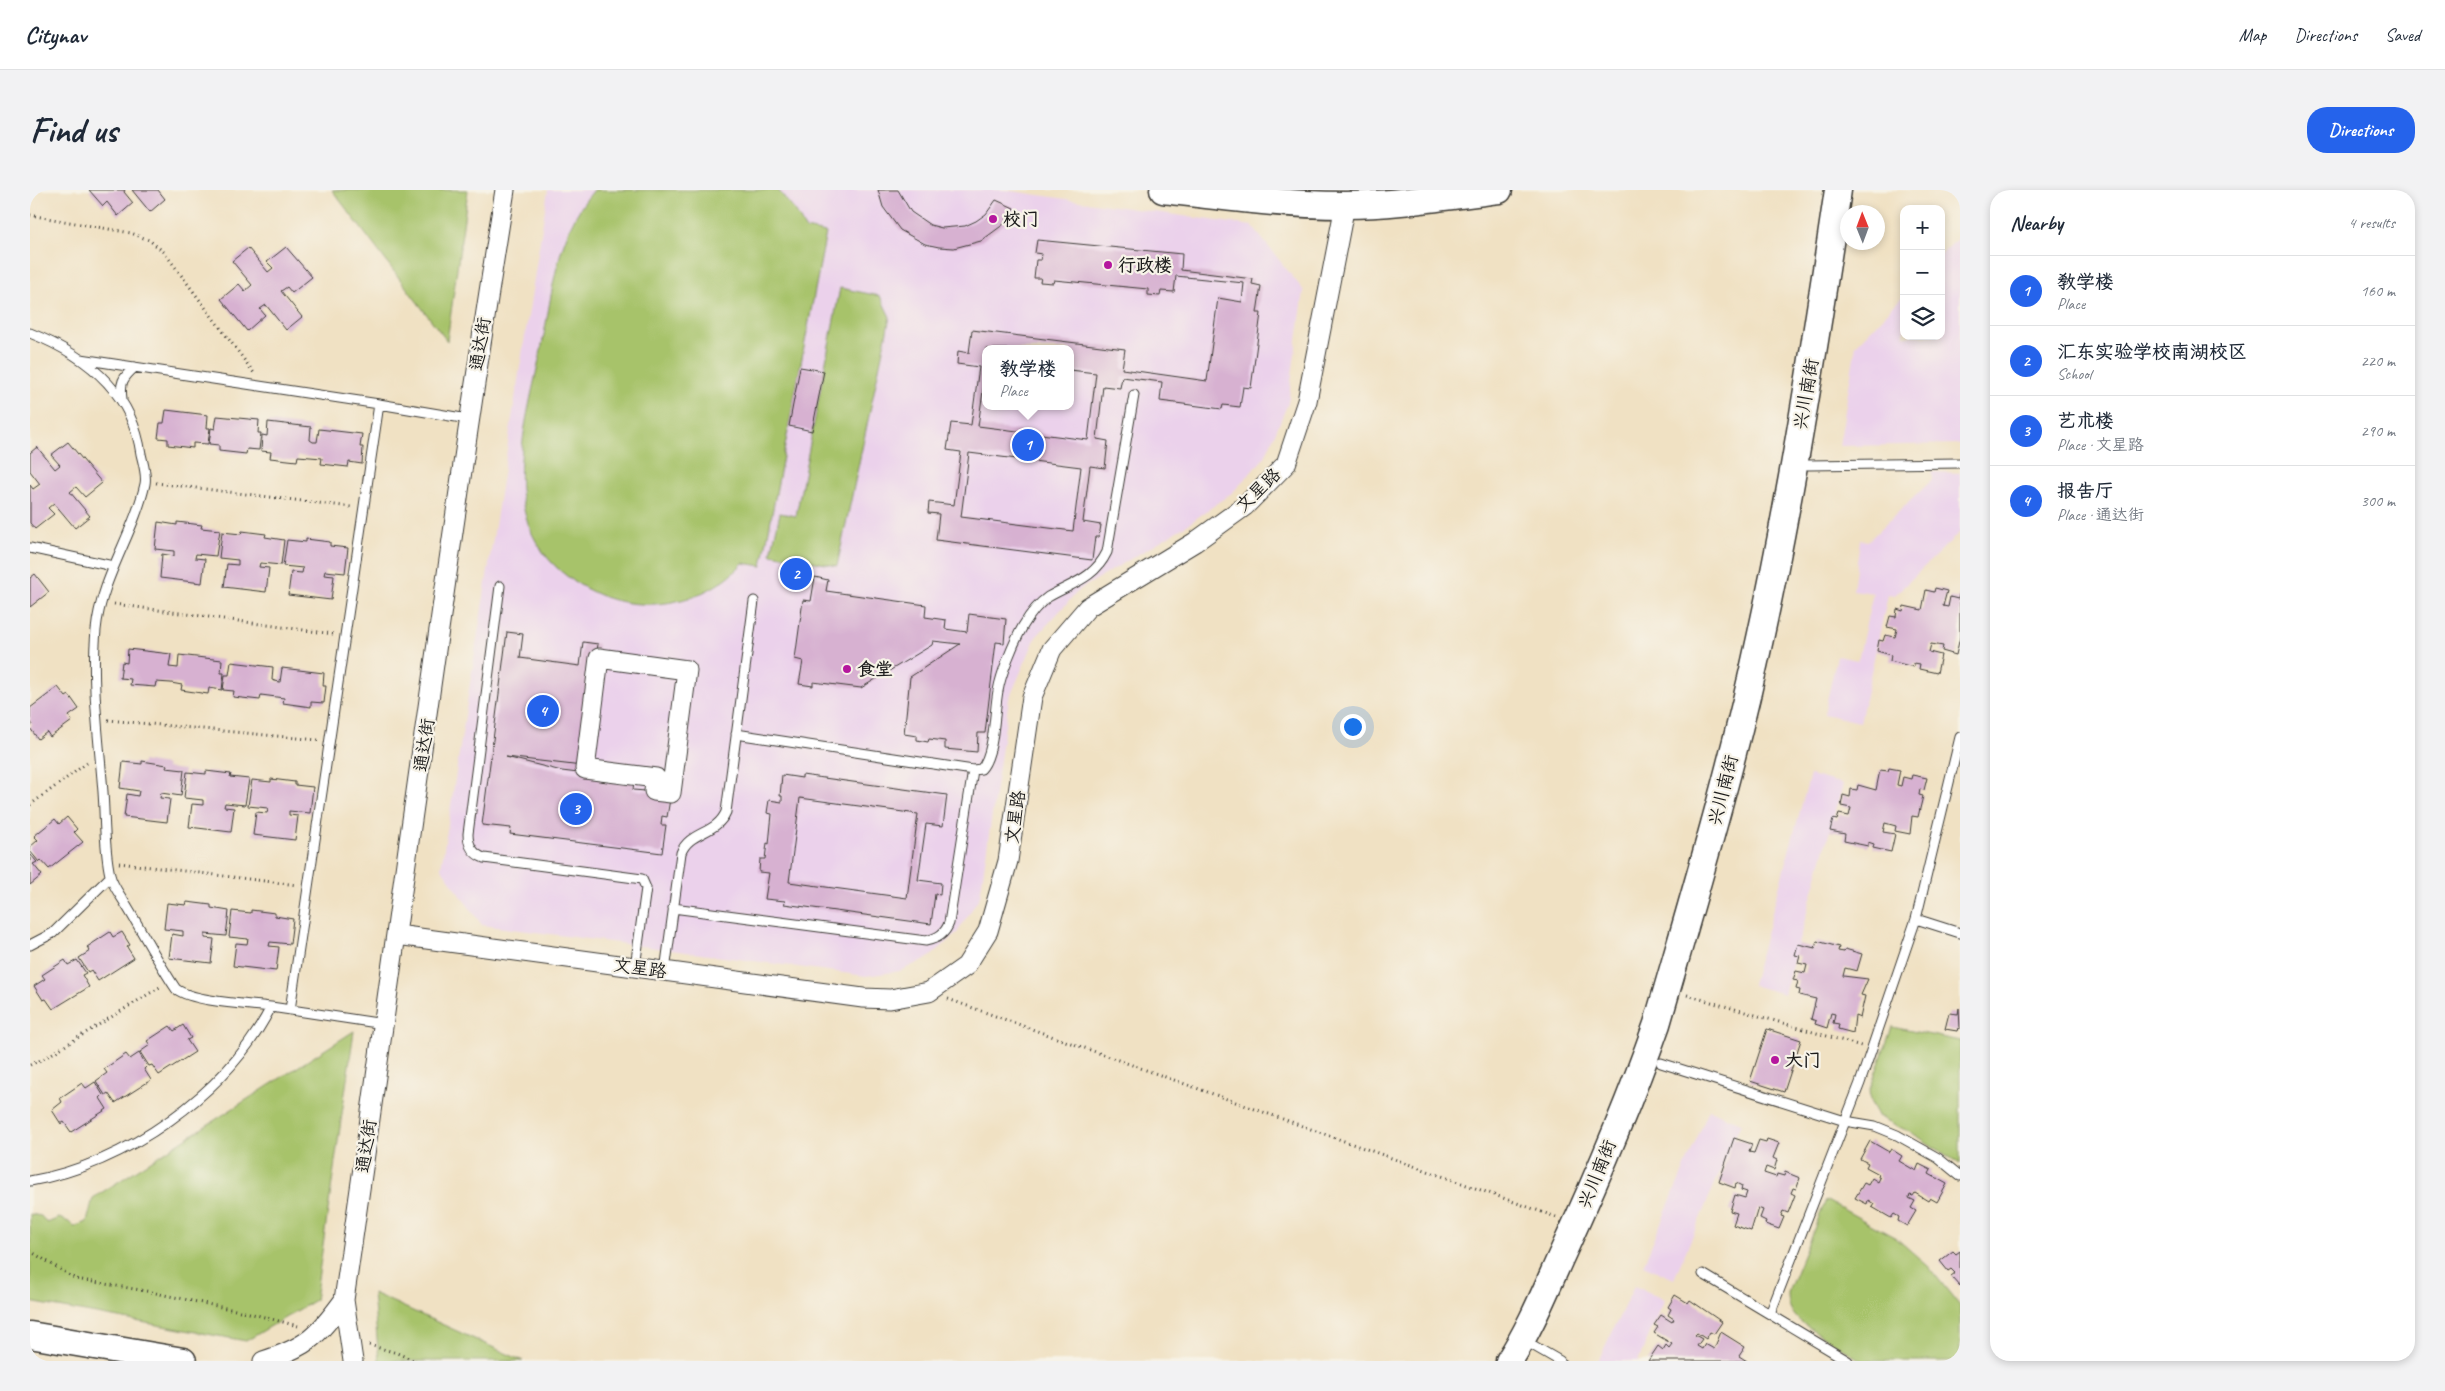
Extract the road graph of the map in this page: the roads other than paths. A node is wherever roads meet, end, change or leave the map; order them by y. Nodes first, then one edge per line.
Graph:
1 (505, 190) edge
2 (1163, 190) edge
3 (1499, 190) edge
4 (1838, 190) edge
5 (1856, 190) edge
6 (1345, 205) junction
7 (1853, 205) edge
8 (1846, 250) edge
9 (30, 333) edge
10 (78, 359) junction
11 (135, 368) junction
12 (1134, 395) dead end
13 (122, 399) junction
14 (379, 404) junction
15 (468, 420) junction
16 (1960, 463) edge
17 (1808, 465) junction
18 (30, 548) edge
19 (113, 566) junction
20 (500, 586) dead end
21 (754, 601) dead end
22 (736, 734) junction
23 (1960, 737) edge
24 (973, 770) junction
25 (671, 793) joint
26 (110, 877) junction
27 (674, 908) junction
28 (1916, 919) junction
29 (1960, 933) edge
30 (397, 936) junction
31 (30, 945) edge
32 (635, 968) junction
33 (665, 971) junction
34 (271, 1007) junction
35 (290, 1010) junction
36 (384, 1024) junction
37 (1661, 1064) junction
38 (1845, 1121) junction
39 (1960, 1176) edge
40 (30, 1181) edge
41 (1703, 1274) dead end
42 (344, 1300) junction
43 (1770, 1314) junction
44 (30, 1335) edge
45 (1529, 1353) edge
46 (183, 1361) edge
47 (263, 1361) edge
48 (353, 1361) edge
49 (1509, 1361) edge
50 (1560, 1361) edge
51 (1848, 1361) edge

1 - 15 street, 通达街
2 - 6 street
3 - 6 street
4 - 49 street, 兴川南街
5 - 7 street
6 - 33 street, 文星路
8 - 17 street, 兴川南街
9 - 10 lane
10 - 11 lane
10 - 13 lane
11 - 13 lane
11 - 14 lane
12 - 24 lane
13 - 19 lane
14 - 15 lane
14 - 35 lane
15 - 30 street, 通达街
16 - 17 lane
17 - 37 street, 兴川南街
18 - 19 lane
19 - 26 lane
20 - 32 lane
21 - 22 lane
22 - 24 lane
22 - 27 lane
23 - 28 lane
24 - 27 lane
25 - 25 street
26 - 31 lane
26 - 34 lane
27 - 33 lane
28 - 29 lane
28 - 38 lane
30 - 32 street, 文星路
30 - 36 street, 通达街
32 - 33 street, 文星路
34 - 35 lane
34 - 40 lane
35 - 36 lane
36 - 42 street, 通达街
37 - 38 lane
37 - 45 street, 兴川南街
38 - 39 lane
38 - 43 lane
41 - 43 lane
42 - 47 street
42 - 48 street
43 - 51 lane
44 - 46 street
45 - 50 lane

